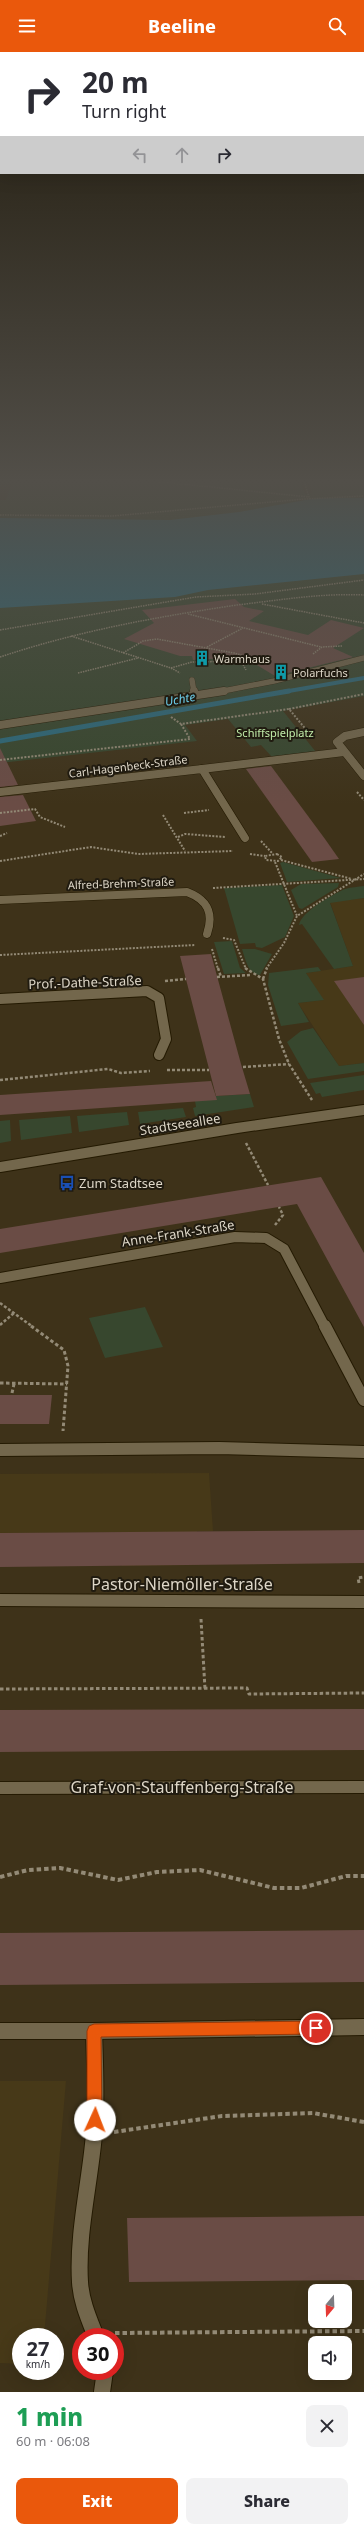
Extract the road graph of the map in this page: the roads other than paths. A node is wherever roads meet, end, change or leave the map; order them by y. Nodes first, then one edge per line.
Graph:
1 (364, 658) edge
2 (192, 680) road end
3 (195, 696) junction
4 (0, 725) edge
5 (364, 732) edge
6 (344, 752) junction
7 (202, 769) junction
8 (364, 776) edge
9 (0, 792) edge
10 (246, 838) road end
11 (0, 900) edge
12 (208, 934) road end
13 (0, 999) edge
14 (159, 1055) dead end
15 (364, 1110) edge
16 (0, 1167) edge
17 (0, 1278) edge
18 (364, 1400) edge
19 (0, 1450) edge
20 (364, 1452) edge
21 (0, 1600) edge
22 (363, 1602) dead end
23 (364, 1787) edge
24 (0, 1788) edge
25 (364, 2027) edge
26 (0, 2031) edge
27 (94, 2031) junction
28 (92, 2328) edge
29 (104, 2380) edge
30 (102, 2392) edge

1 - 3 street
2 - 3 street
3 - 4 street
5 - 6 street
6 - 7 street
6 - 8 street
7 - 9 street, Carl-Hagenbeck-Straße
7 - 10 street, Carl-Hagenbeck-Straße
11 - 12 street, Alfred-Brehm-Straße
13 - 14 street, Prof.-Dathe-Straße
15 - 16 street, Stadtseeallee
17 - 18 street, Anne-Frank-Straße
19 - 20 street
21 - 22 street, Pastor-Niemöller-Straße
23 - 24 street, Graf-von-Stauffenberg-Straße
25 - 27 street
26 - 27 street
27 - 28 street
29 - 30 street

